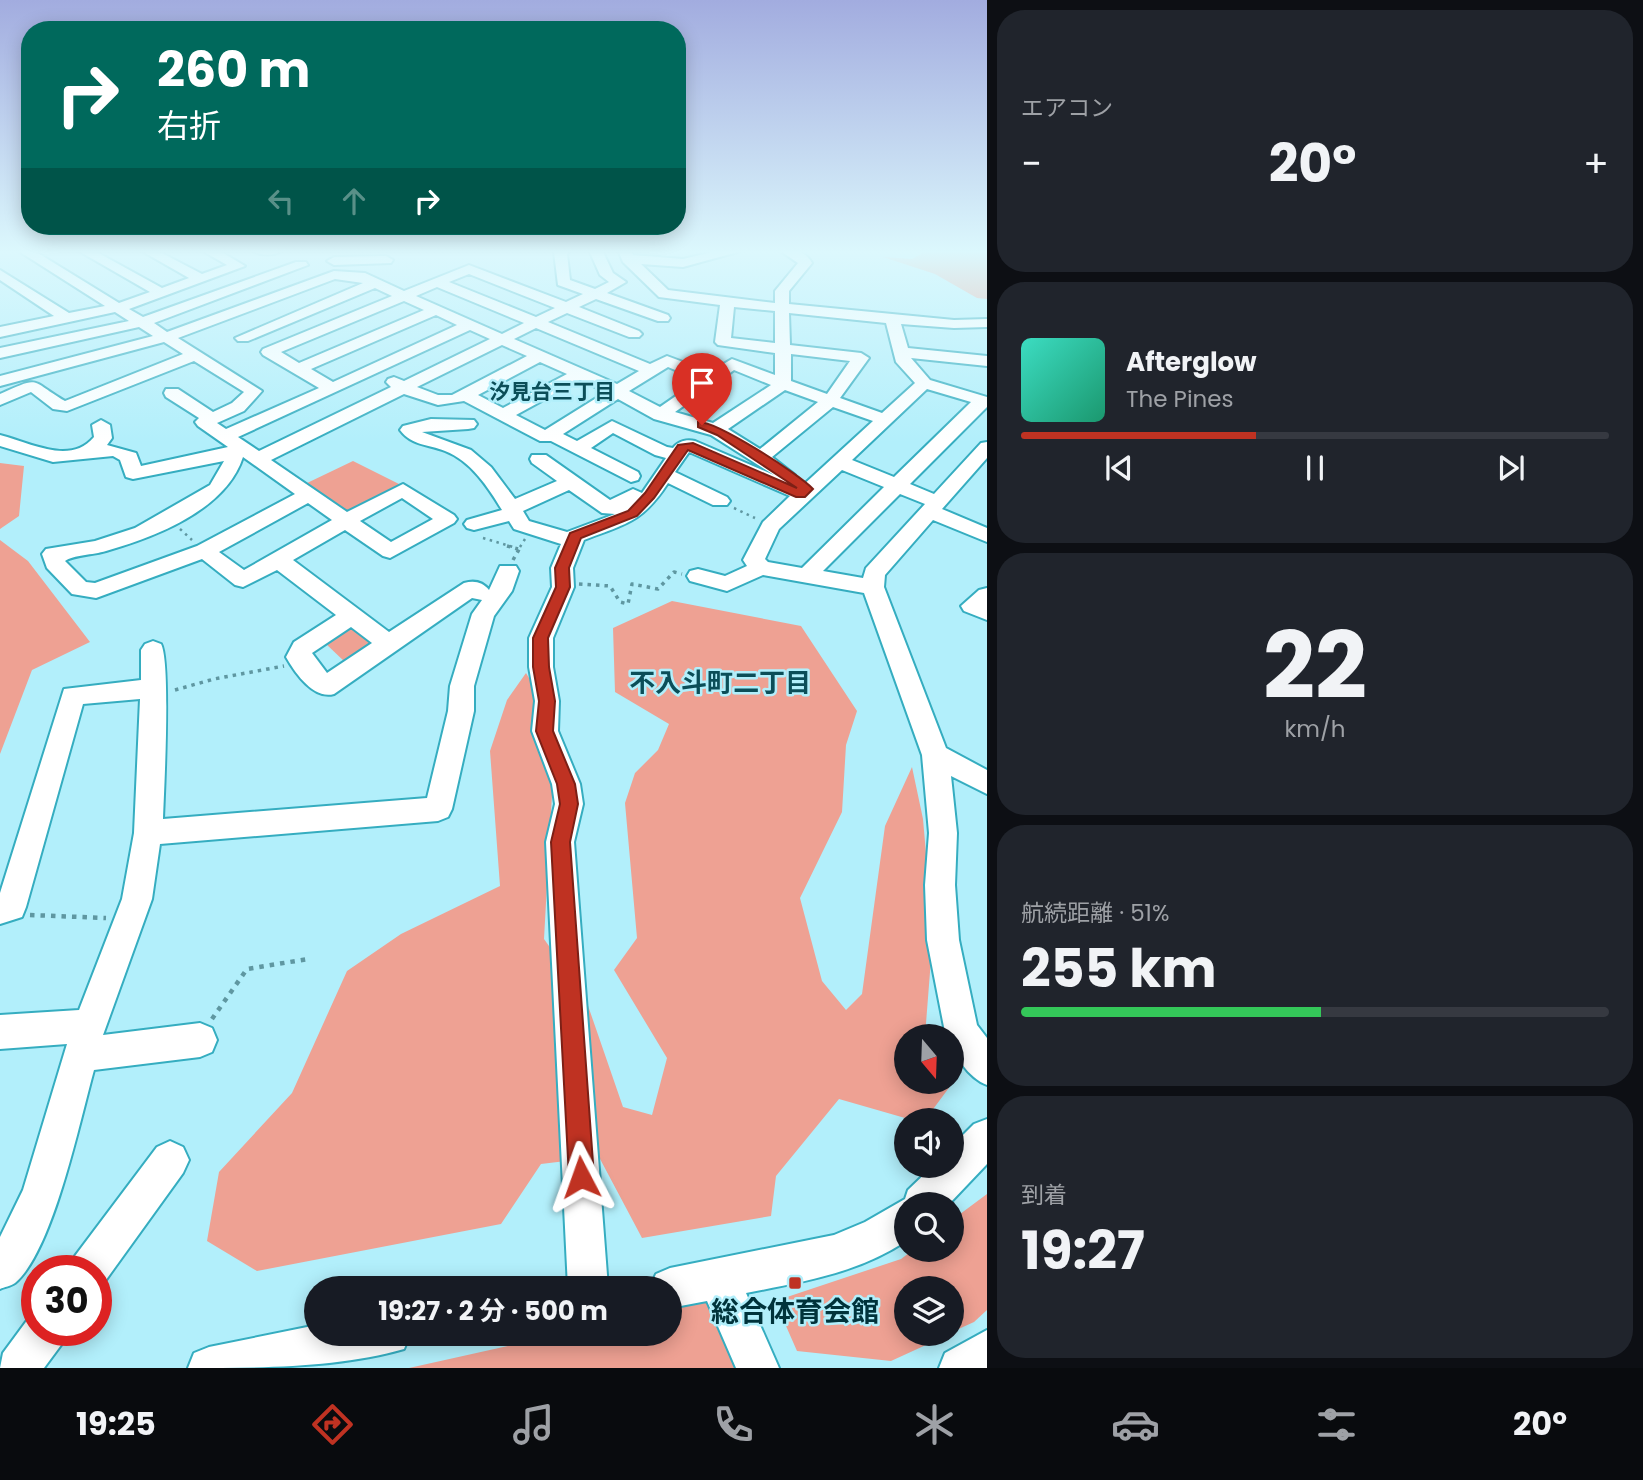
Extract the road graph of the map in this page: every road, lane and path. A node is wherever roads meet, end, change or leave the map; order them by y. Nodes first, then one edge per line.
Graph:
1 (837, 313) edge
2 (61, 314) edge
3 (87, 314) edge
4 (131, 314) edge
5 (166, 314) edge
6 (229, 314) edge
7 (301, 314) edge
8 (361, 314) edge
9 (426, 314) edge
10 (444, 314) edge
11 (512, 314) edge
12 (558, 314) edge
13 (582, 314) edge
14 (651, 314) edge
15 (670, 314) edge
16 (726, 314) edge
17 (781, 314) edge
18 (845, 314) edge
19 (67, 318) junction
20 (663, 318) junction
21 (892, 319) junction
22 (212, 320) junction
23 (144, 322) junction
24 (987, 323) edge
25 (536, 324) junction
26 (469, 325) junction
27 (4, 327) edge
28 (634, 334) junction
29 (167, 337) junction
30 (243, 338) junction
31 (503, 340) junction
32 (959, 342) junction
33 (784, 349) junction
34 (604, 351) junction
35 (269, 352) junction
36 (0, 353) edge
37 (195, 355) junction
38 (540, 356) junction
39 (843, 356) junction
40 (903, 357) junction
41 (861, 358) junction
42 (987, 361) edge
43 (298, 369) junction
44 (372, 370) junction
45 (651, 370) junction
46 (579, 374) junction
47 (712, 379) junction
48 (0, 381) edge
49 (924, 383) junction
50 (783, 384) junction
51 (332, 388) junction
52 (405, 388) junction
53 (618, 391) junction
54 (172, 393) dead end
55 (465, 396) junction
56 (0, 400) edge
57 (830, 401) junction
58 (984, 401) edge
59 (503, 415) junction
60 (660, 415) junction
61 (212, 419) junction
62 (884, 419) junction
63 (468, 424) dead end
64 (101, 425) dead end
65 (715, 430) junction
66 (550, 434) junction
67 (0, 439) edge
68 (232, 445) junction
69 (987, 447) edge
70 (578, 448) junction
71 (94, 449) junction
72 (760, 458) junction
73 (258, 459) junction
74 (539, 460) dead end
75 (837, 461) junction
76 (656, 474) junction
77 (571, 482) junction
78 (898, 486) junction
79 (804, 491) junction
80 (309, 495) junction
81 (720, 501) joint
82 (934, 507) junction
83 (513, 510) junction
84 (169, 519) junction
85 (474, 524) dead end
86 (770, 526) junction
87 (533, 529) junction
88 (987, 536) edge
89 (573, 541) junction
90 (204, 551) junction
91 (279, 560) junction
92 (761, 568) junction
93 (508, 571) joint
94 (698, 576) joint
95 (805, 577) junction
96 (563, 583) junction
97 (873, 587) junction
98 (480, 593) dead end
99 (987, 595) edge
100 (987, 612) edge
101 (352, 615) junction
102 (389, 644) junction
103 (153, 650) dead end
104 (303, 662) junction
105 (153, 692) junction
106 (935, 755) junction
107 (987, 783) edge
108 (148, 832) junction
109 (5, 908) edge
110 (129, 919) junction
111 (308, 959) dead end
112 (0, 1032) edge
113 (84, 1040) junction
114 (200, 1040) joint
115 (987, 1068) edge
116 (987, 1137) edge
117 (170, 1160) dead end
118 (934, 1192) edge
119 (894, 1226) edge
120 (100, 1255) edge
121 (0, 1269) edge
122 (587, 1276) edge
123 (719, 1280) junction
124 (682, 1286) edge
125 (34, 1346) edge
126 (318, 1346) edge
127 (987, 1351) edge
128 (18, 1368) edge
129 (209, 1368) edge
130 (758, 1368) edge
131 (960, 1368) edge

1 - 39 street
2 - 19 street
3 - 19 street
4 - 23 street
5 - 23 street
6 - 22 street
7 - 30 street
8 - 35 street
9 - 43 street
10 - 26 street
11 - 25 street
12 - 25 street
13 - 28 street
14 - 20 street
15 - 20 street
16 - 33 street
17 - 33 street
18 - 21 street
19 - 27 street
20 - 28 street
21 - 32 street
21 - 40 street
22 - 29 street
22 - 30 street
23 - 29 street
23 - 36 street
24 - 32 street
25 - 31 street
25 - 34 street
26 - 31 street
26 - 44 street
28 - 34 street
29 - 37 street
29 - 48 street
30 - 35 street
31 - 38 street
31 - 52 street
32 - 40 street
32 - 42 street
33 - 39 street
33 - 50 street
34 - 45 street
35 - 43 street
37 - 56 street
37 - 61 street
38 - 46 street
38 - 55 street
39 - 41 street
40 - 41 street
40 - 49 street
41 - 57 street
43 - 51 street
44 - 51 street
44 - 52 street
45 - 47 street
45 - 53 street
46 - 53 street
46 - 59 street
47 - 50 street
47 - 60 street
49 - 58 street
49 - 62 street
50 - 57 street
50 - 65 street
51 - 68 street
52 - 55 street
52 - 73 street
53 - 60 street
53 - 66 street
54 - 61 street
55 - 59 street
57 - 62 street
57 - 72 street
58 - 78 street
59 - 66 street
60 - 65 street
61 - 68 street
62 - 75 street
63 - 83 street
64 - 71 street
65 - 72 street
66 - 70 street
67 - 71 street
68 - 71 street
68 - 73 street
68 - 84 street
69 - 82 street
70 - 76 street
70 - 76 street
72 - 79 street
73 - 80 street
74 - 77 street
75 - 78 street
75 - 79 street
76 - 77 street
76 - 79 street
76 - 81 street
76 - 89 street
77 - 83 street
78 - 82 street
78 - 95 street
79 - 86 street
80 - 90 street
80 - 91 street
81 - 86 path
82 - 88 street
82 - 97 street
83 - 85 street
83 - 87 street
84 - 90 path
84 - 90 street
86 - 92 street
87 - 89 street
87 - 93 path
89 - 96 street
90 - 91 street
91 - 101 street
92 - 94 street
92 - 95 street
93 - 108 street
94 - 96 path
95 - 97 street
96 - 122 street
97 - 106 street
98 - 102 street
99 - 100 street
101 - 102 street
101 - 104 street
102 - 104 street
103 - 105 street
104 - 105 path
105 - 108 street
105 - 109 street
106 - 107 street
106 - 115 street
108 - 110 street
109 - 110 path
110 - 113 street
111 - 114 path
112 - 113 street
113 - 114 street
113 - 121 street
116 - 118 street
117 - 120 street
119 - 123 street
123 - 124 street
123 - 130 street
125 - 128 street
126 - 129 street
127 - 131 street

